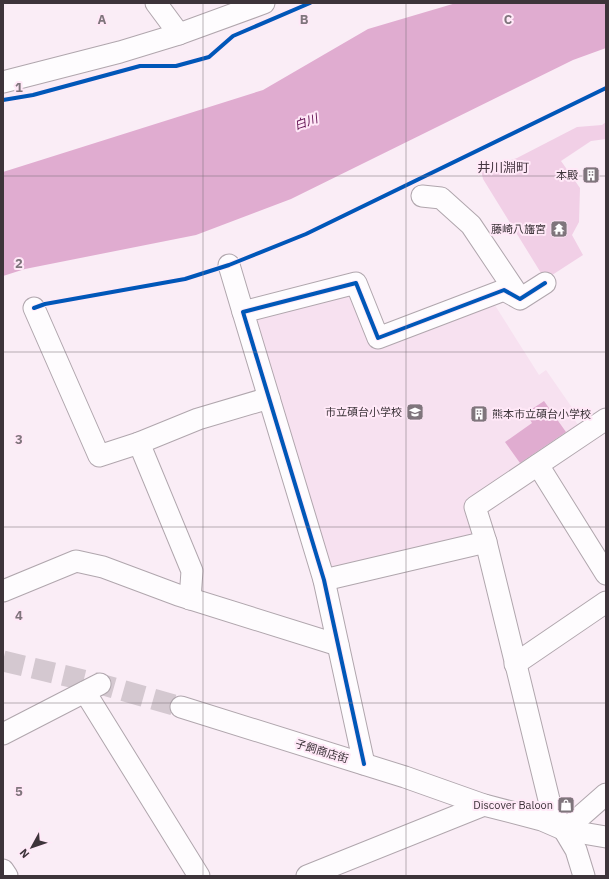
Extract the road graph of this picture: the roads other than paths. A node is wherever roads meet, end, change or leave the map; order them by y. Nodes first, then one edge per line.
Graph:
1 (156, 3) edge
2 (218, 3) edge
3 (264, 3) edge
4 (179, 34) junction
5 (3, 82) edge
6 (422, 196) dead end
7 (229, 265) dead end
8 (545, 283) dead end
9 (520, 299) junction
10 (34, 308) dead end
11 (243, 312) junction
12 (269, 398) junction
13 (606, 419) edge
14 (139, 443) junction
15 (538, 465) junction
16 (486, 542) junction
17 (606, 574) edge
18 (324, 580) junction
19 (3, 591) edge
20 (190, 599) junction
21 (606, 602) edge
22 (338, 645) junction
23 (515, 664) junction
24 (181, 707) tunnel mouth
25 (3, 734) edge
26 (364, 764) junction
27 (606, 794) edge
28 (484, 805) junction
29 (565, 830) junction
30 (606, 837) edge
31 (3, 870) edge
32 (6, 876) edge
33 (199, 876) edge
34 (307, 876) edge
35 (584, 876) edge

1 - 4 street
2 - 4 street
3 - 4 street
4 - 5 street
6 - 9 street
7 - 11 street
8 - 9 street
9 - 11 street
10 - 14 street
11 - 12 street
12 - 14 street
12 - 18 street
13 - 15 street
14 - 20 street
15 - 16 street
15 - 17 street
16 - 18 street
16 - 23 street
18 - 22 street
19 - 20 street
20 - 22 street
21 - 23 street
22 - 26 street
23 - 29 street
24 - 26 street, 子飼商店街
25 - 33 street
26 - 28 street, 子飼商店街
27 - 29 street
28 - 29 street, 子飼商店街
28 - 34 street
29 - 30 street, 子飼商店街
29 - 35 street
31 - 32 street

